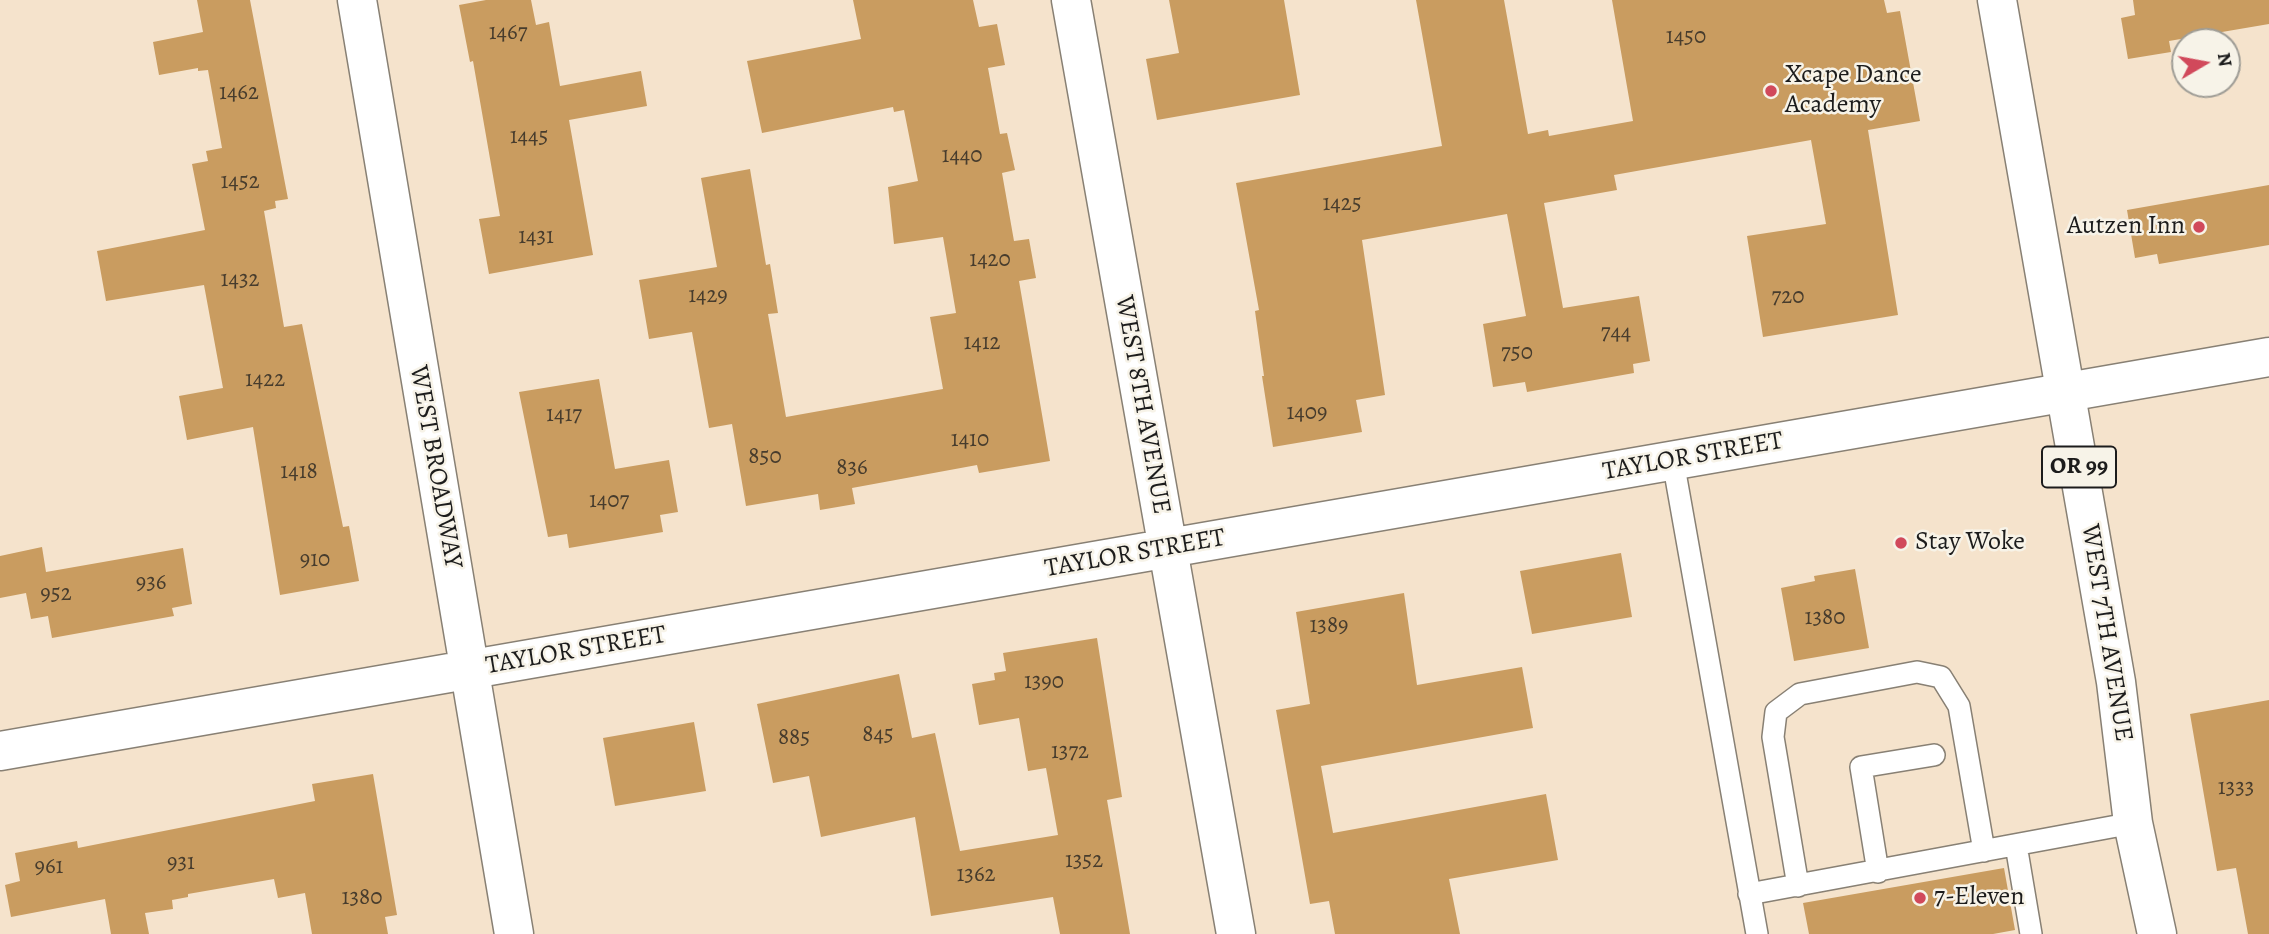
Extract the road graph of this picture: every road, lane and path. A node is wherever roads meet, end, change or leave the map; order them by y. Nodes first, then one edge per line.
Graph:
1 (357, 0) edge
2 (1071, 0) edge
3 (1997, 0) edge
4 (2269, 357) edge
5 (2066, 393) junction
6 (1673, 461) junction
7 (1168, 548) junction
8 (469, 669) junction
9 (0, 751) edge
10 (1934, 755) dead end
11 (2133, 823) junction
12 (2015, 845) junction
13 (1984, 852) junction
14 (1878, 872) junction
15 (1797, 886) junction
16 (1749, 894) junction
17 (514, 934) edge
18 (1236, 934) edge
19 (1757, 934) edge
20 (2031, 934) edge
21 (2157, 934) edge

1 - 8 street, WEST BROADWAY
2 - 7 street, WEST 8TH AVENUE
3 - 5 street, WEST 7TH AVENUE / OR 99
4 - 5 street, TAYLOR STREET
5 - 6 street, TAYLOR STREET
5 - 11 street, WEST 7TH AVENUE / OR 99
6 - 7 street, TAYLOR STREET
6 - 16 lane
7 - 8 street, TAYLOR STREET
7 - 18 street, WEST 8TH AVENUE
8 - 9 street, TAYLOR STREET
8 - 17 street, WEST BROADWAY
10 - 14 lane
11 - 12 lane
11 - 21 street, WEST 7TH AVENUE / OR 99
12 - 13 lane
12 - 20 lane
13 - 14 lane
13 - 15 lane
14 - 15 lane
15 - 16 lane
16 - 19 lane

